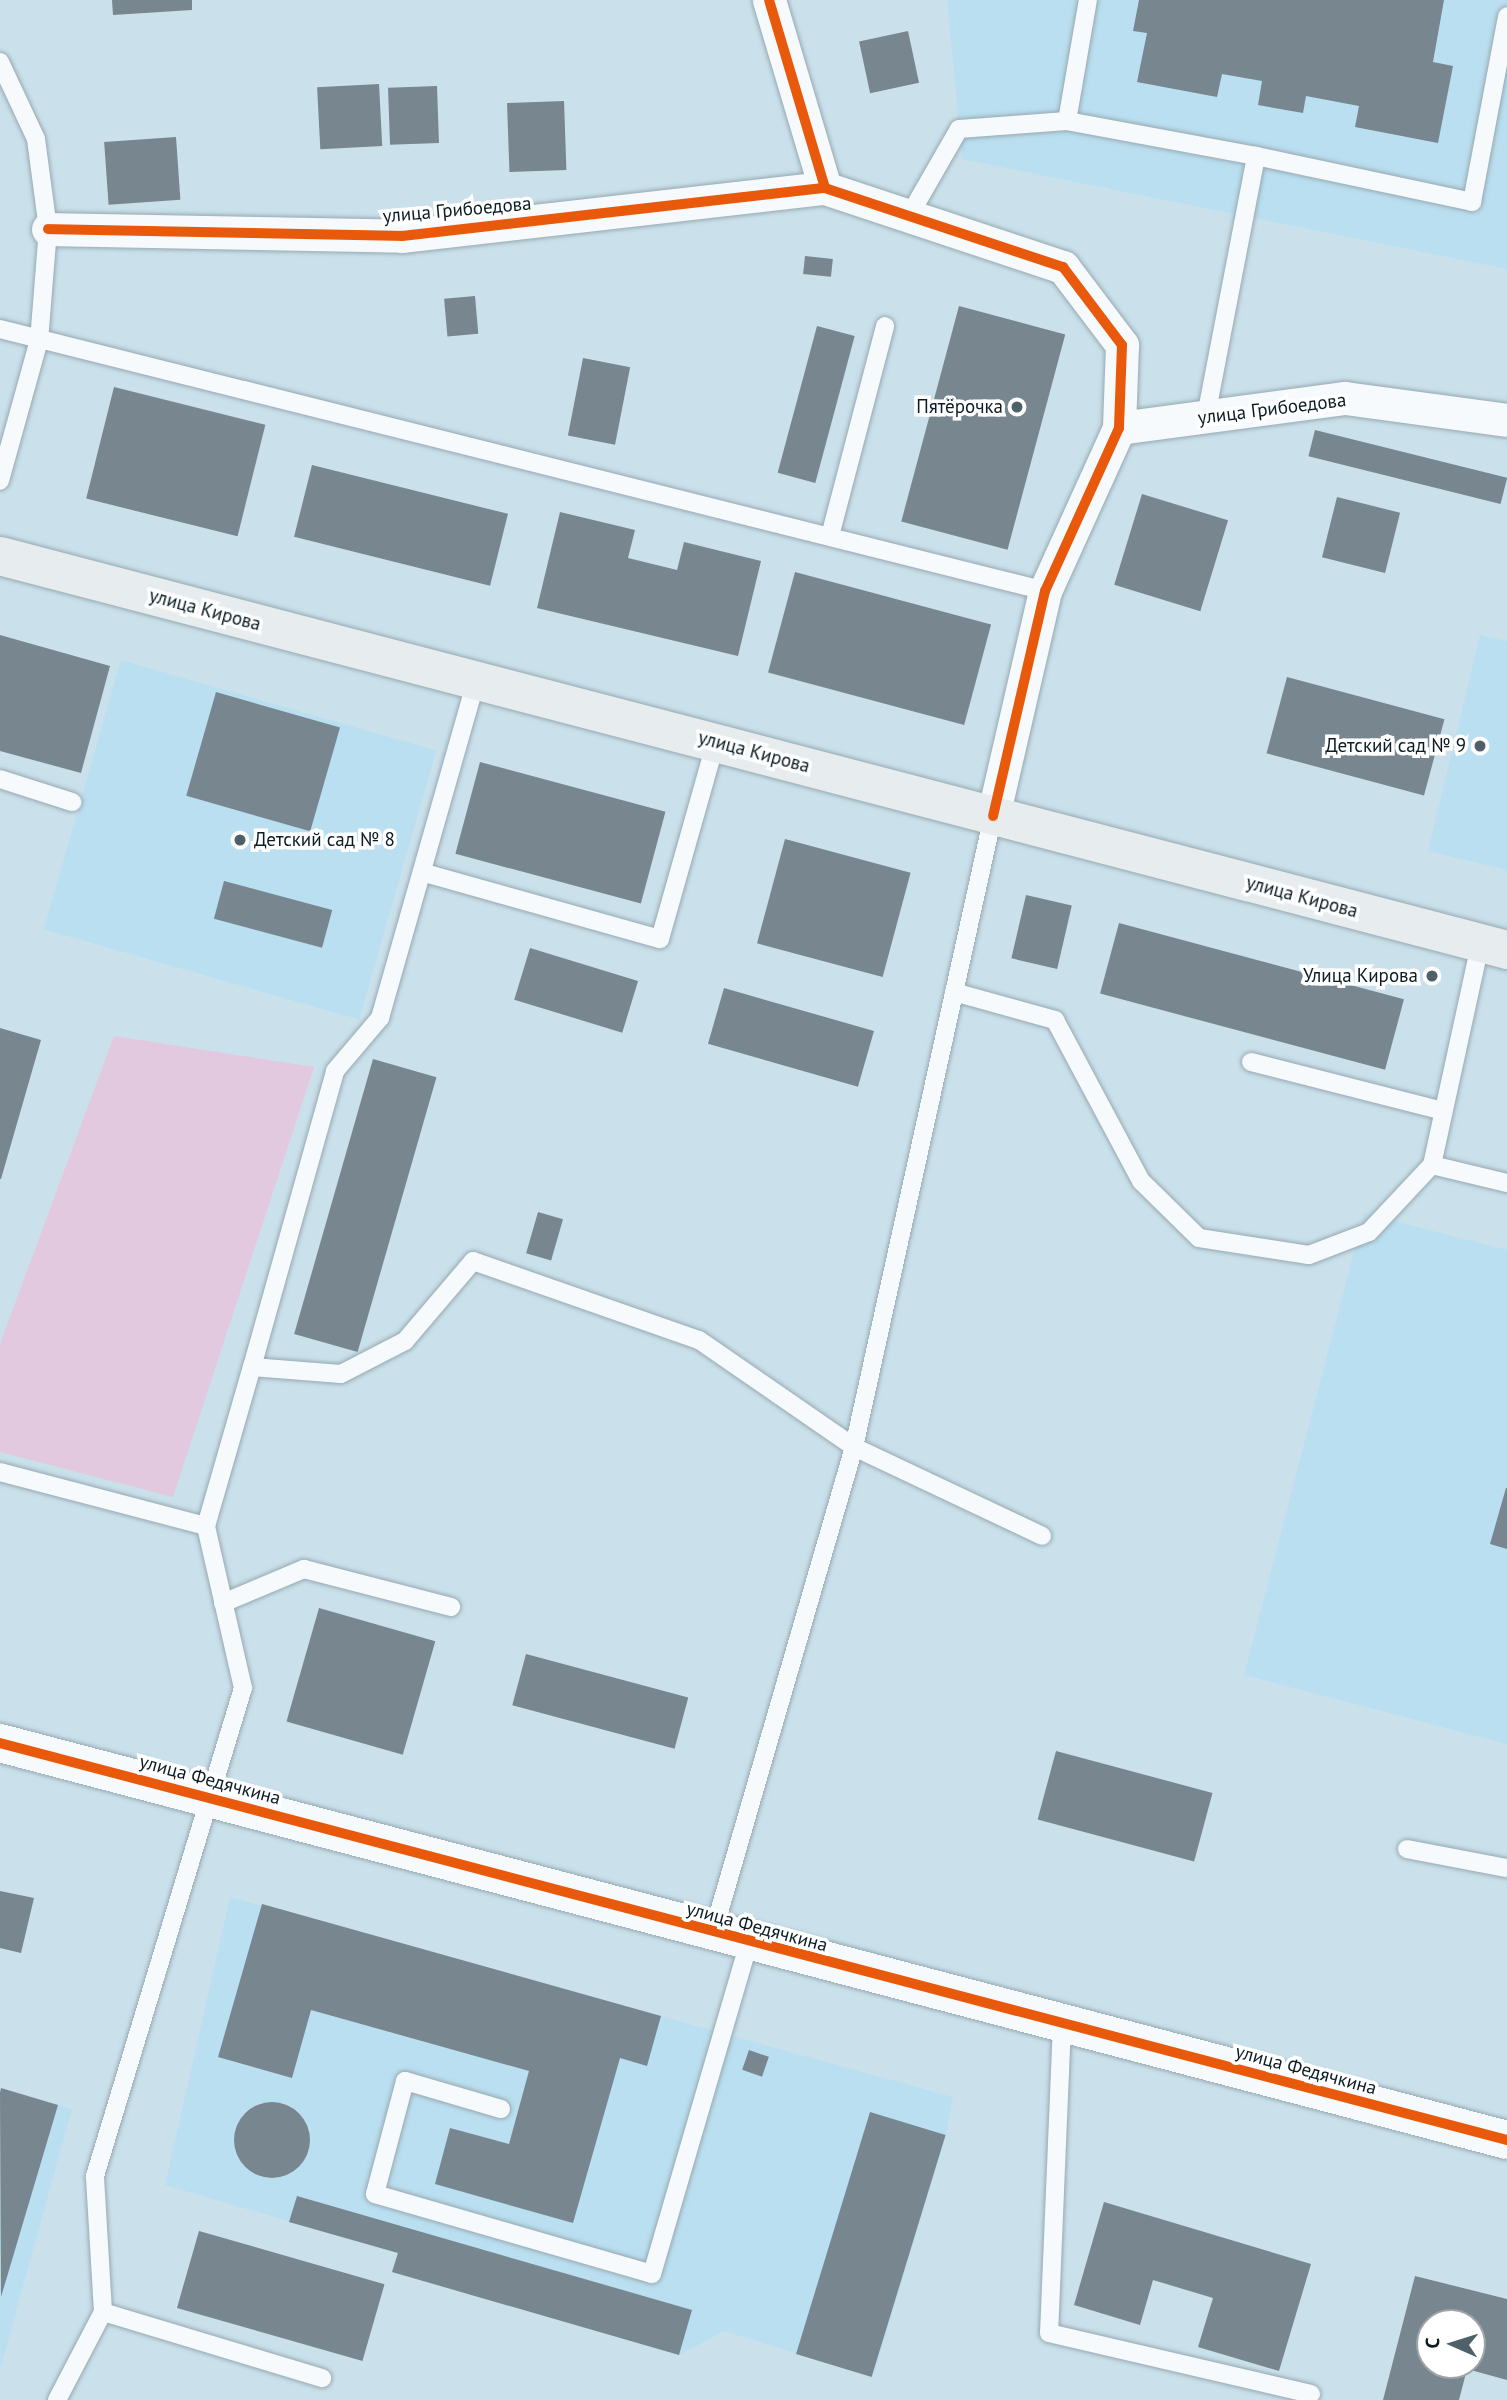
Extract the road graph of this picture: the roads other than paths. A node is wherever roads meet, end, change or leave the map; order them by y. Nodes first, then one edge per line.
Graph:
1 (769, 0) edge
2 (1087, 0) edge
3 (1507, 16) edge
4 (0, 62) edge
5 (1067, 121) junction
6 (1256, 156) junction
7 (825, 188) junction
8 (909, 216) junction
9 (48, 229) junction
10 (885, 326) dead end
11 (0, 329) edge
12 (39, 340) junction
13 (1206, 416) junction
14 (1507, 420) edge
15 (1119, 428) junction
16 (0, 481) edge
17 (830, 536) junction
18 (0, 556) edge
19 (1045, 591) junction
20 (477, 678) junction
21 (716, 741) junction
22 (0, 779) edge
23 (72, 802) dead end
24 (993, 816) junction
25 (425, 873) junction
26 (1494, 947) edge
27 (954, 992) junction
28 (1251, 1062) dead end
29 (1439, 1110) junction
30 (1432, 1165) junction
31 (1507, 1183) edge
32 (252, 1367) junction
33 (854, 1447) junction
34 (0, 1472) edge
35 (205, 1526) junction
36 (1042, 1536) dead end
37 (223, 1602) junction
38 (451, 1607) dead end
39 (0, 1743) edge
40 (212, 1799) junction
41 (1407, 1849) dead end
42 (1507, 1868) edge
43 (731, 1938) junction
44 (1062, 2024) junction
45 (501, 2109) dead end
46 (1507, 2140) edge
47 (103, 2312) junction
48 (322, 2378) dead end
49 (1311, 2395) dead end
50 (57, 2400) edge

1 - 7 street
2 - 5 lane
3 - 6 lane
4 - 9 lane
5 - 6 lane
5 - 8 lane
6 - 13 lane
7 - 8 street
7 - 9 street, улица Грибоедова
8 - 15 street
9 - 12 lane
10 - 17 lane
11 - 12 lane
12 - 16 lane
12 - 17 lane
13 - 14 street, улица Грибоедова
13 - 15 street, улица Грибоедова
15 - 19 street
17 - 19 lane
18 - 20 main road, улица Кирова
19 - 24 street
20 - 21 main road, улица Кирова
20 - 25 lane
21 - 24 main road, улица Кирова
21 - 25 lane
22 - 23 lane
24 - 26 main road, улица Кирова
24 - 27 lane
25 - 32 lane
26 - 29 lane
27 - 30 lane
27 - 33 lane
28 - 29 lane
29 - 30 lane
30 - 31 lane
32 - 33 lane
32 - 35 lane
33 - 36 lane
33 - 43 lane
34 - 35 lane
35 - 37 lane
37 - 38 lane
37 - 40 lane
39 - 40 street, улица Федячкина
40 - 43 street, улица Федячкина
40 - 47 lane
41 - 42 lane
43 - 44 street, улица Федячкина
43 - 45 lane
44 - 46 street, улица Федячкина
44 - 49 lane
47 - 48 lane
47 - 50 lane

